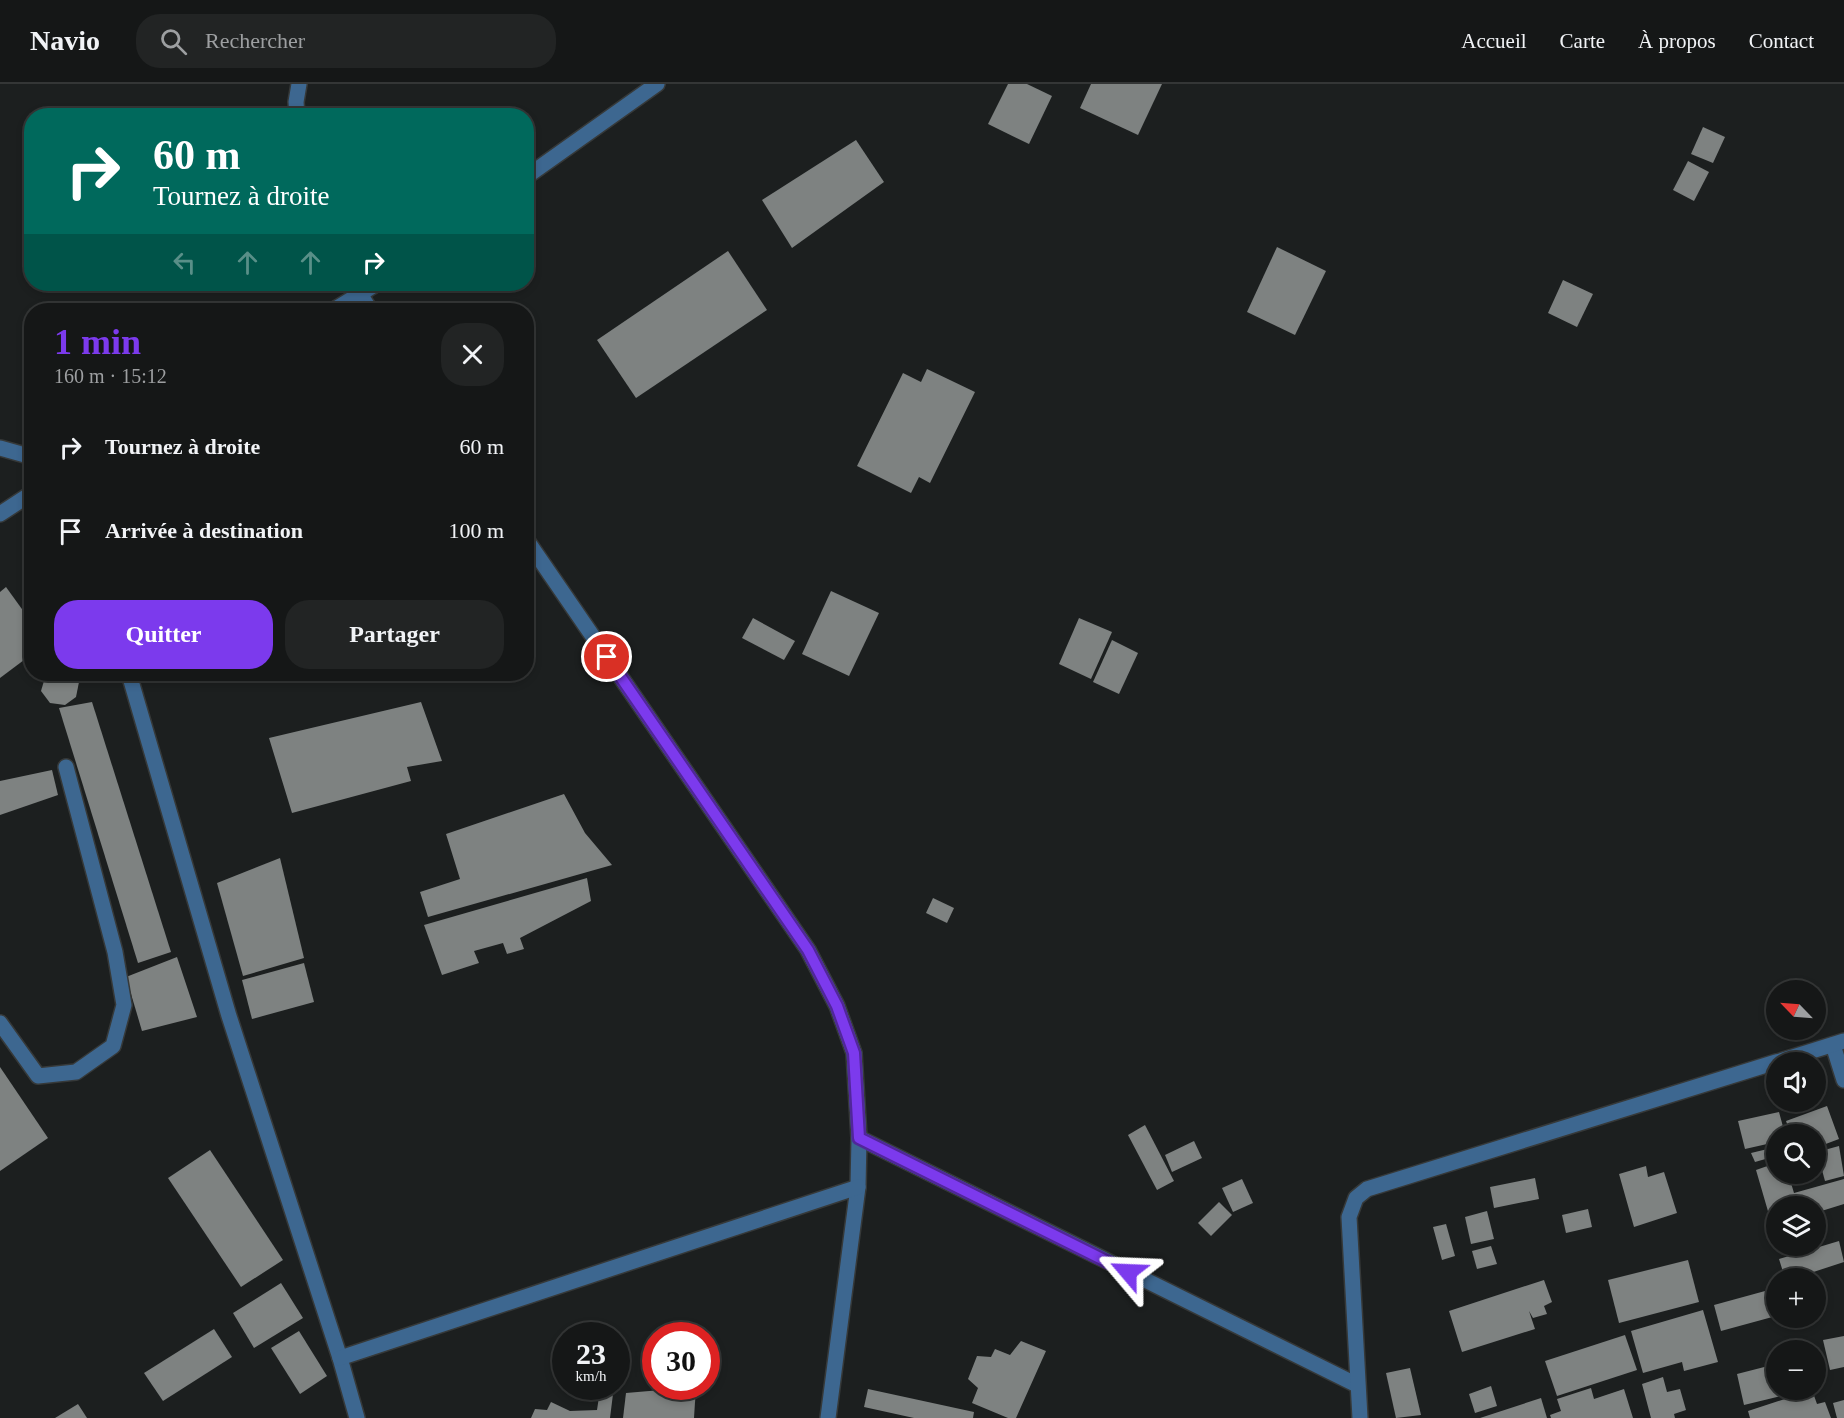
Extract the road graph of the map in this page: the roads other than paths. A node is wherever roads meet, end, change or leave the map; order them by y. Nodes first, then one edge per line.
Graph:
1 (299, 84) edge
2 (657, 84) edge
3 (296, 108) edge
4 (534, 171) edge
5 (354, 291) edge
6 (341, 303) edge
7 (0, 448) edge
8 (24, 455) edge
9 (24, 498) edge
10 (0, 514) edge
11 (534, 551) edge
12 (131, 681) edge
13 (66, 767) dead end
14 (0, 1023) edge
15 (1839, 1043) edge
16 (1810, 1052) edge
17 (1766, 1065) edge
18 (1844, 1080) edge
19 (859, 1138) junction
20 (858, 1187) junction
21 (340, 1358) junction
22 (1357, 1385) junction
23 (357, 1418) edge
24 (828, 1418) edge
25 (1360, 1418) edge

1 - 3 street
2 - 4 street
5 - 6 street
7 - 8 street
9 - 10 street
11 - 19 street
12 - 21 street
13 - 14 street
15 - 16 street
15 - 18 street
17 - 22 street
19 - 20 street
19 - 22 street
20 - 21 street
20 - 24 street
21 - 23 street
22 - 25 street

